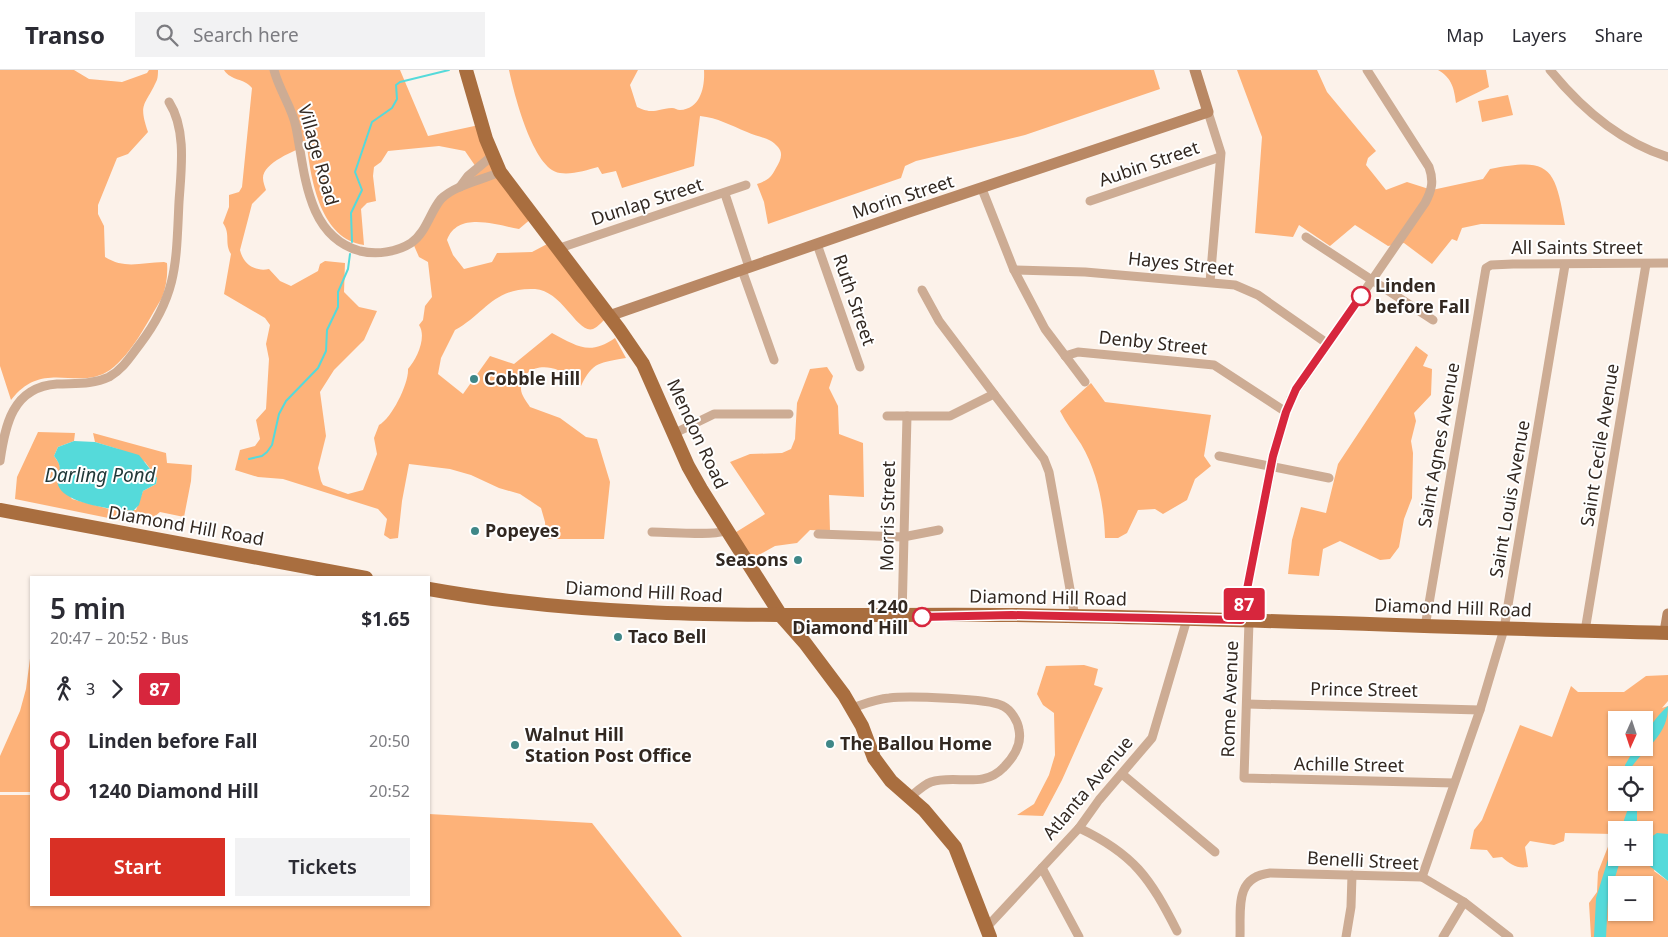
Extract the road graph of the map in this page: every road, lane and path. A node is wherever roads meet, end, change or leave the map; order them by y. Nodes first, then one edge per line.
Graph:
1 (274, 70) edge
2 (466, 70) edge
3 (1195, 70) edge
4 (1367, 70) edge
5 (1550, 70) edge
6 (169, 102) dead end
7 (1208, 112) junction
8 (492, 156) junction
9 (1668, 156) edge
10 (1220, 157) junction
11 (500, 172) junction
12 (746, 185) dead end
13 (460, 188) junction
14 (982, 189) junction
15 (725, 194) junction
16 (1090, 201) dead end
17 (1306, 237) dead end
18 (817, 244) junction
19 (557, 250) junction
20 (1668, 263) edge
21 (1646, 264) junction
22 (1566, 265) junction
23 (1486, 268) joint
24 (746, 269) junction
25 (1014, 270) junction
26 (1372, 280) junction
27 (1210, 282) junction
28 (922, 290) dead end
29 (609, 316) junction
30 (1433, 320) dead end
31 (1328, 344) junction
32 (1065, 356) junction
33 (774, 360) dead end
34 (860, 367) dead end
35 (1085, 382) dead end
36 (994, 394) junction
37 (1286, 412) junction
38 (789, 414) dead end
39 (887, 416) dead end
40 (907, 416) junction
41 (675, 433) junction
42 (1219, 456) dead end
43 (0, 461) edge
44 (1271, 466) junction
45 (1329, 478) dead end
46 (0, 510) edge
47 (726, 530) junction
48 (939, 530) dead end
49 (652, 532) dead end
50 (818, 534) dead end
51 (903, 537) junction
52 (355, 576) edge
53 (430, 589) edge
54 (1668, 614) edge
55 (782, 617) junction
56 (902, 617) junction
57 (1075, 617) junction
58 (1187, 619) junction
59 (1245, 620) junction
60 (1425, 627) junction
61 (1504, 629) junction
62 (1585, 631) junction
63 (1666, 632) edge
64 (1247, 704) junction
65 (852, 708) junction
66 (1480, 710) junction
67 (1122, 774) junction
68 (1244, 778) joint
69 (1454, 783) junction
70 (909, 798) junction
71 (1079, 828) junction
72 (1215, 852) dead end
73 (1042, 868) junction
74 (1352, 875) junction
75 (1422, 877) junction
76 (1464, 902) junction
77 (1177, 931) dead end
78 (988, 932) edge
79 (1079, 937) edge
80 (1240, 937) edge
81 (1346, 937) edge
82 (1443, 937) edge
83 (1509, 937) edge

1 - 13 street, Village Road
2 - 8 main road, Mendon Road
3 - 7 street
4 - 26 street, Rome Avenue
5 - 9 street
6 - 43 street
7 - 10 street
7 - 14 street, Morin Street
8 - 11 main road, Mendon Road
8 - 13 street, Village Road
10 - 16 street, Aubin Street
10 - 27 street
11 - 13 street, Village Road
11 - 19 main road, Mendon Road
12 - 15 street, Dunlap Street
14 - 18 street, Morin Street
14 - 25 street
15 - 19 street, Dunlap Street
15 - 24 street
17 - 26 street
18 - 24 street, Morin Street
18 - 34 street, Ruth Street
19 - 29 main road, Mendon Road
20 - 21 street, All Saints Street
21 - 22 street, All Saints Street
21 - 62 street, Saint Cecile Avenue
22 - 23 street, All Saints Street
22 - 61 street, Saint Louis Avenue
23 - 60 street, Saint Agnes Avenue
24 - 29 street, Morin Street
24 - 33 street
25 - 27 street, Hayes Street
25 - 32 street
26 - 30 street
26 - 31 street, Rome Avenue
27 - 31 street, Hayes Street
28 - 36 street
29 - 41 main road, Mendon Road
31 - 37 street, Rome Avenue
32 - 35 street
32 - 37 street, Denby Street
36 - 40 street
36 - 57 street
37 - 44 street, Rome Avenue
38 - 41 street
39 - 40 street
40 - 51 street, Morris Street
41 - 47 main road, Mendon Road
42 - 44 street
44 - 45 street
44 - 59 street, Rome Avenue
46 - 52 main road, Diamond Hill Road
47 - 49 street
47 - 55 main road, Mendon Road
48 - 51 street
50 - 51 street
51 - 56 street, Morris Street
53 - 55 main road, Diamond Hill Road
54 - 63 street
55 - 56 main road, Diamond Hill Road
55 - 65 main road, Mendon Road
56 - 57 main road, Diamond Hill Road
57 - 58 main road, Diamond Hill Road
58 - 59 main road, Diamond Hill Road
58 - 67 street, Atlanta Avenue
59 - 60 main road, Diamond Hill Road
59 - 64 street, Rome Avenue
60 - 61 main road, Diamond Hill Road
61 - 62 main road, Diamond Hill Road
61 - 66 street, Saint Louis Avenue
62 - 63 main road, Diamond Hill Road
64 - 66 street, Prince Street
64 - 68 street, Rome Avenue
65 - 70 main road, Mendon Road
65 - 70 street
66 - 69 street, Saint Louis Avenue
67 - 71 street, Atlanta Avenue
67 - 72 street
68 - 69 street, Achille Street
69 - 75 street, Saint Louis Avenue
70 - 78 main road, Mendon Road
71 - 73 street, Atlanta Avenue
71 - 77 street
73 - 78 street, Atlanta Avenue
73 - 79 street
74 - 75 street, Benelli Street
74 - 80 street, Benelli Street
74 - 81 street
75 - 76 street, Benelli Street
76 - 82 street
76 - 83 street, Benelli Street

